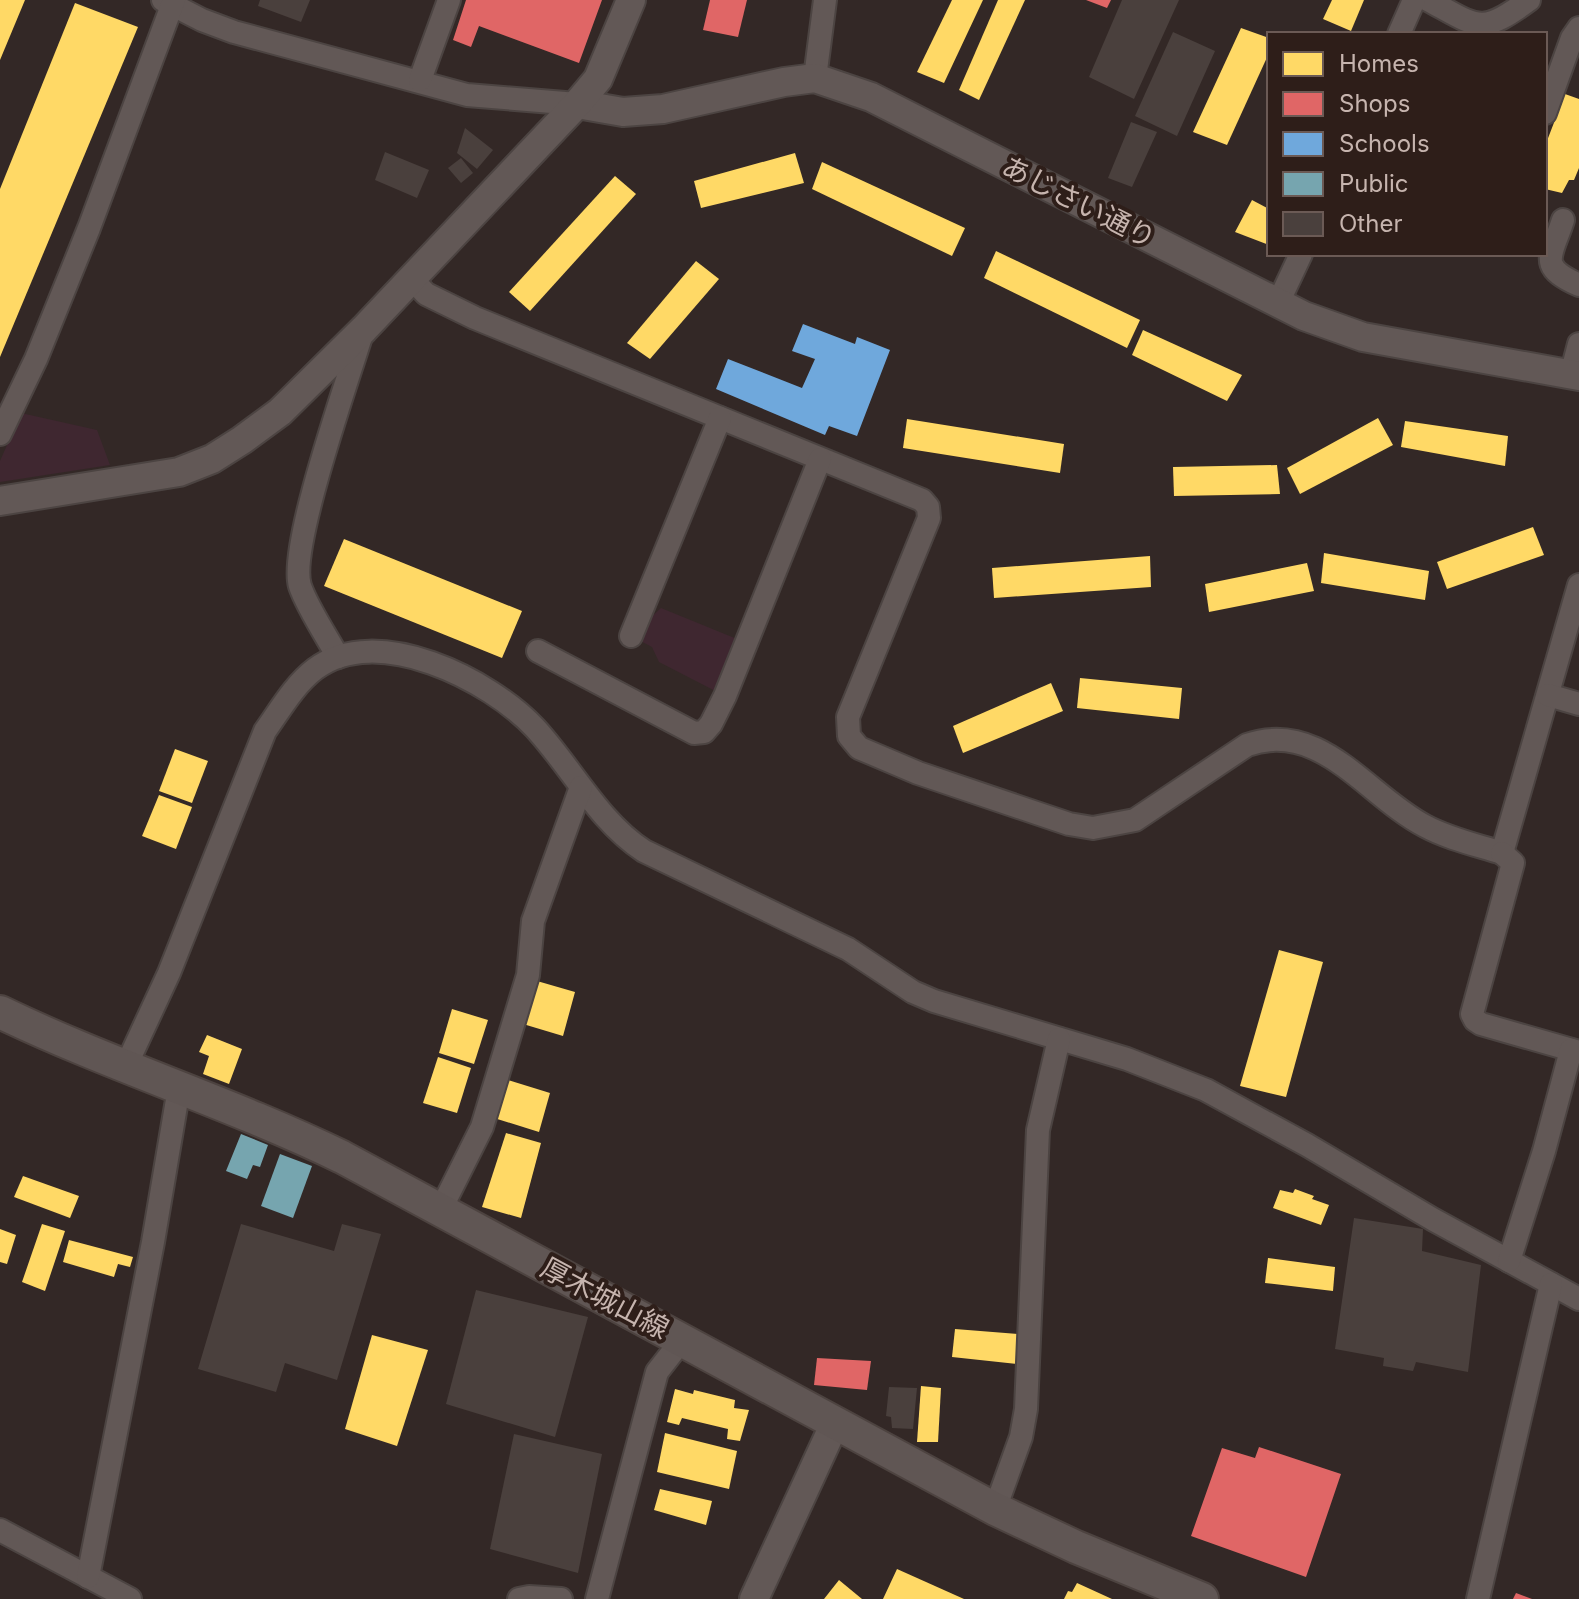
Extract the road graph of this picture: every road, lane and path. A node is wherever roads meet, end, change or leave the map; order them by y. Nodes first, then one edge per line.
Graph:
1 (449, 0) edge
2 (631, 0) edge
3 (825, 0) edge
4 (1414, 0) edge
5 (1428, 0) edge
6 (1529, 0) edge
7 (170, 2) edge
8 (1579, 28) edge
9 (1400, 32) edge
10 (815, 78) junction
11 (420, 80) junction
12 (577, 104) junction
13 (1547, 107) edge
14 (1563, 220) dead end
15 (1300, 256) edge
16 (412, 279) junction
17 (1579, 285) edge
18 (1278, 303) junction
19 (364, 329) junction
20 (1579, 344) edge
21 (1575, 376) edge
22 (720, 418) junction
23 (0, 434) edge
24 (820, 459) junction
25 (0, 501) edge
26 (1579, 585) edge
27 (631, 636) dead end
28 (538, 651) dead end
29 (338, 657) junction
30 (1548, 695) junction
31 (1579, 704) edge
32 (581, 787) junction
33 (1502, 853) junction
34 (0, 1012) edge
35 (1059, 1039) junction
36 (1575, 1051) edge
37 (125, 1068) junction
38 (179, 1088) junction
39 (441, 1209) junction
40 (1509, 1261) junction
41 (1551, 1284) junction
42 (1579, 1299) edge
43 (682, 1340) junction
44 (835, 1423) junction
45 (995, 1509) junction
46 (0, 1530) edge
47 (88, 1577) junction
48 (130, 1599) edge
49 (519, 1599) edge
50 (561, 1599) edge
51 (597, 1599) edge
52 (754, 1599) edge
53 (1202, 1599) edge
54 (1478, 1599) edge

1 - 11 street
2 - 12 street
3 - 10 street
4 - 9 street
5 - 6 street
7 - 11 street
7 - 23 street
8 - 13 street
10 - 12 street, あじさい通り
10 - 18 street, あじさい通り
11 - 12 street
12 - 16 street
14 - 17 street
15 - 18 street
16 - 19 street
16 - 22 street
18 - 21 street, あじさい通り
19 - 25 street
19 - 29 street
20 - 21 street
22 - 24 street
22 - 27 street
24 - 28 street
24 - 33 street
26 - 30 street
29 - 32 street
29 - 37 street
30 - 31 street
30 - 33 street
32 - 35 street
32 - 39 street
33 - 36 street
34 - 37 main road, 厚木城山線
35 - 40 street
35 - 45 street
36 - 40 street
37 - 38 main road, 厚木城山線
38 - 39 main road, 厚木城山線
38 - 47 street
39 - 43 main road, 厚木城山線
40 - 41 street
41 - 42 street
41 - 54 street
43 - 44 main road, 厚木城山線
43 - 51 street
44 - 45 main road, 厚木城山線
44 - 52 street
45 - 53 main road, 厚木城山線
46 - 47 street
47 - 48 street
49 - 50 street

